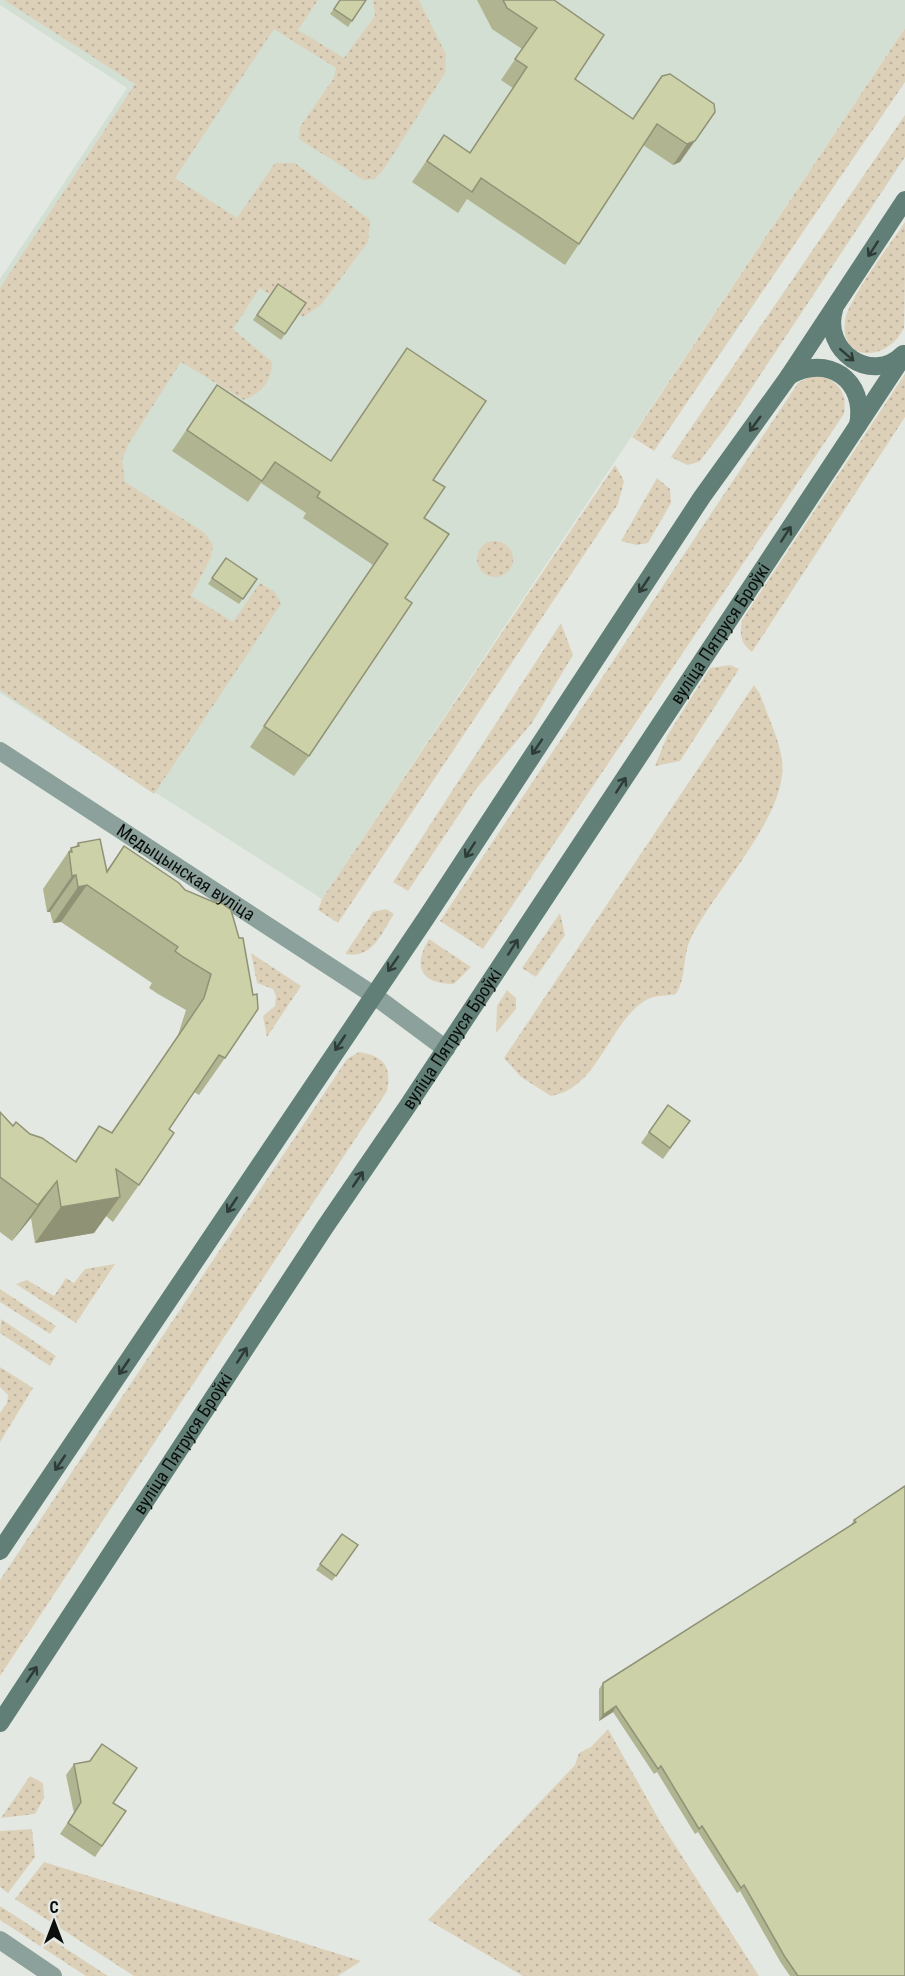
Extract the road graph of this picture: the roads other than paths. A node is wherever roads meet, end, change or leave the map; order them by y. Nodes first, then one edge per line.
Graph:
1 (905, 200) edge
2 (837, 303) junction
3 (905, 354) edge
4 (789, 376) junction
5 (857, 426) junction
6 (0, 751) edge
7 (372, 994) junction
8 (446, 1049) junction
9 (0, 1551) edge
10 (0, 1723) edge
11 (0, 1941) edge
12 (53, 1976) edge

1 -> 2 main road
2 -> 3 main road
2 - 4 main road
3 - 5 main road, вуліца Пятруся Броўкі
4 - 5 main road
4 -> 7 main road
8 -> 5 main road, вуліца Пятруся Броўкі
6 - 7 street, Медыцынская вуліца
7 - 8 street, Медыцынская вуліца
7 -> 9 main road
10 -> 8 main road, вуліца Пятруся Броўкі
11 - 12 street

